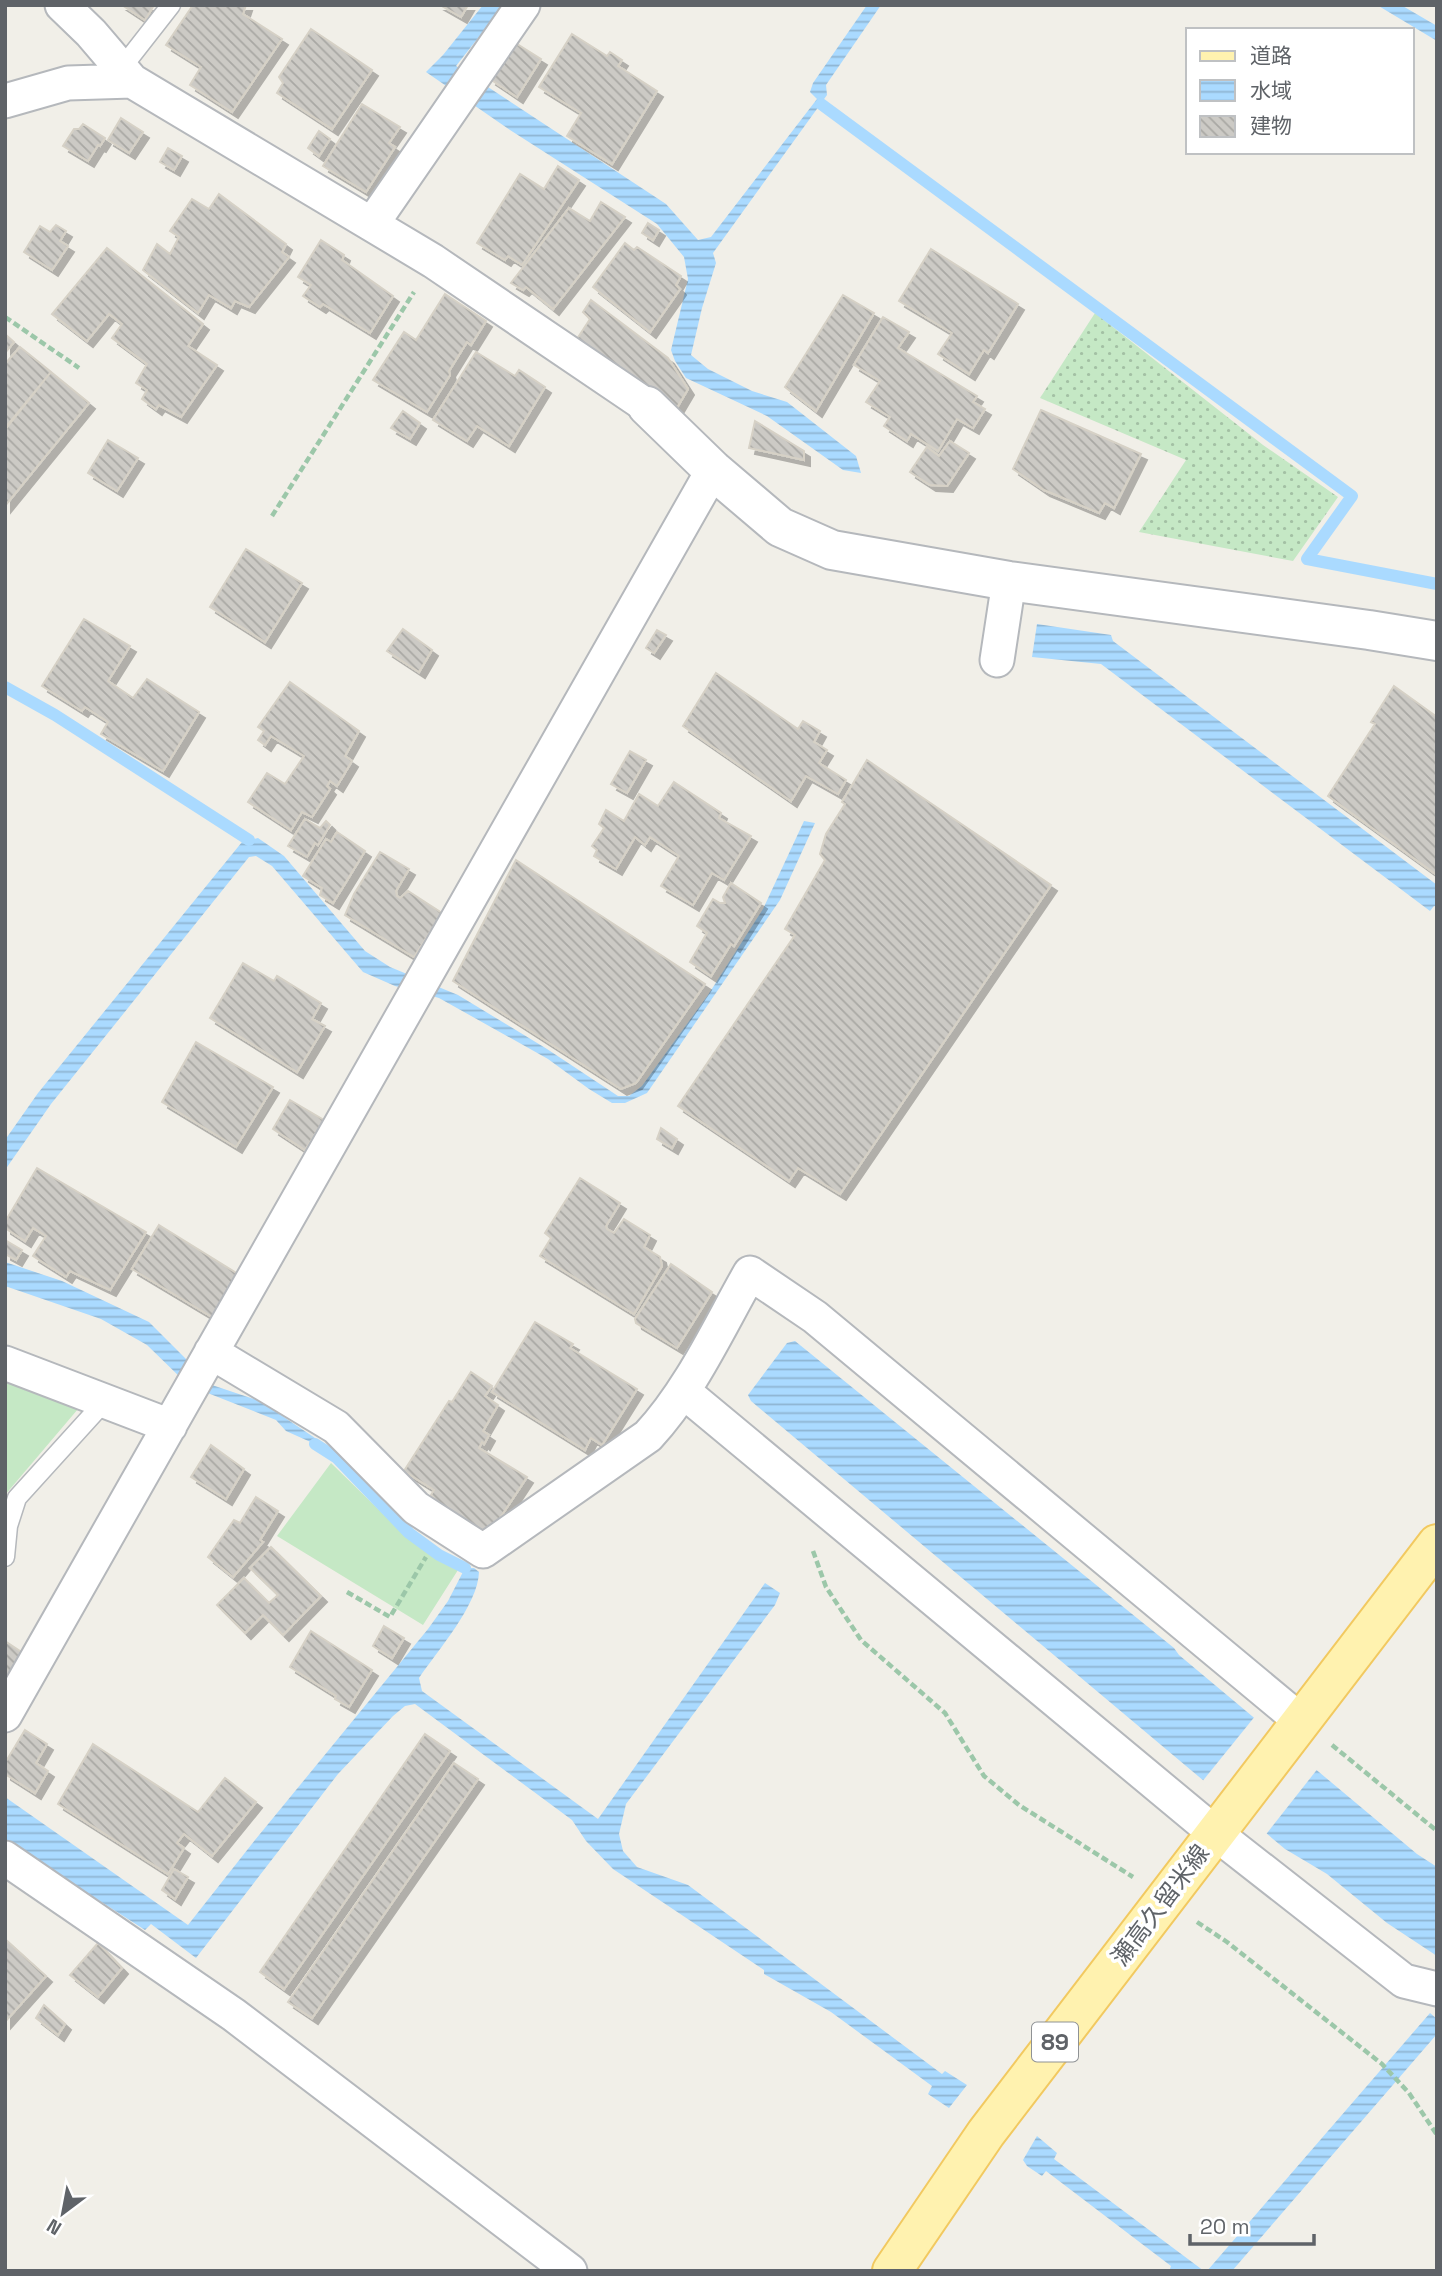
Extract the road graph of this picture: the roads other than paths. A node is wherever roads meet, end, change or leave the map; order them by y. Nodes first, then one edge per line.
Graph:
1 (62, 5) edge
2 (171, 5) edge
3 (523, 5) edge
4 (126, 75) junction
5 (5, 101) edge
6 (372, 224) junction
7 (647, 406) joint
8 (713, 470) junction
9 (1009, 581) junction
10 (1437, 641) edge
11 (997, 660) dead end
12 (211, 1352) junction
13 (5, 1363) edge
14 (683, 1391) junction
15 (105, 1401) junction
16 (170, 1426) junction
17 (1437, 1544) edge
18 (5, 1556) edge
19 (5, 1715) edge
20 (1298, 1726) junction
21 (1221, 1826) junction
22 (5, 1857) edge
23 (1437, 1989) edge
24 (570, 2271) edge
25 (892, 2271) edge

1 - 4 street
2 - 4 lane
3 - 6 street
4 - 5 street
4 - 6 street
6 - 7 street
7 - 8 street
8 - 9 street
8 - 12 street
9 - 10 street
9 - 11 street
12 - 14 street
12 - 16 street
13 - 15 street
14 - 20 street
14 - 21 street
15 - 16 street
15 - 18 lane
16 - 19 street
17 - 20 main road, 瀬高久留米線 / 89
20 - 21 main road, 瀬高久留米線 / 89
21 - 23 street
21 - 25 main road, 瀬高久留米線 / 89
22 - 24 street

